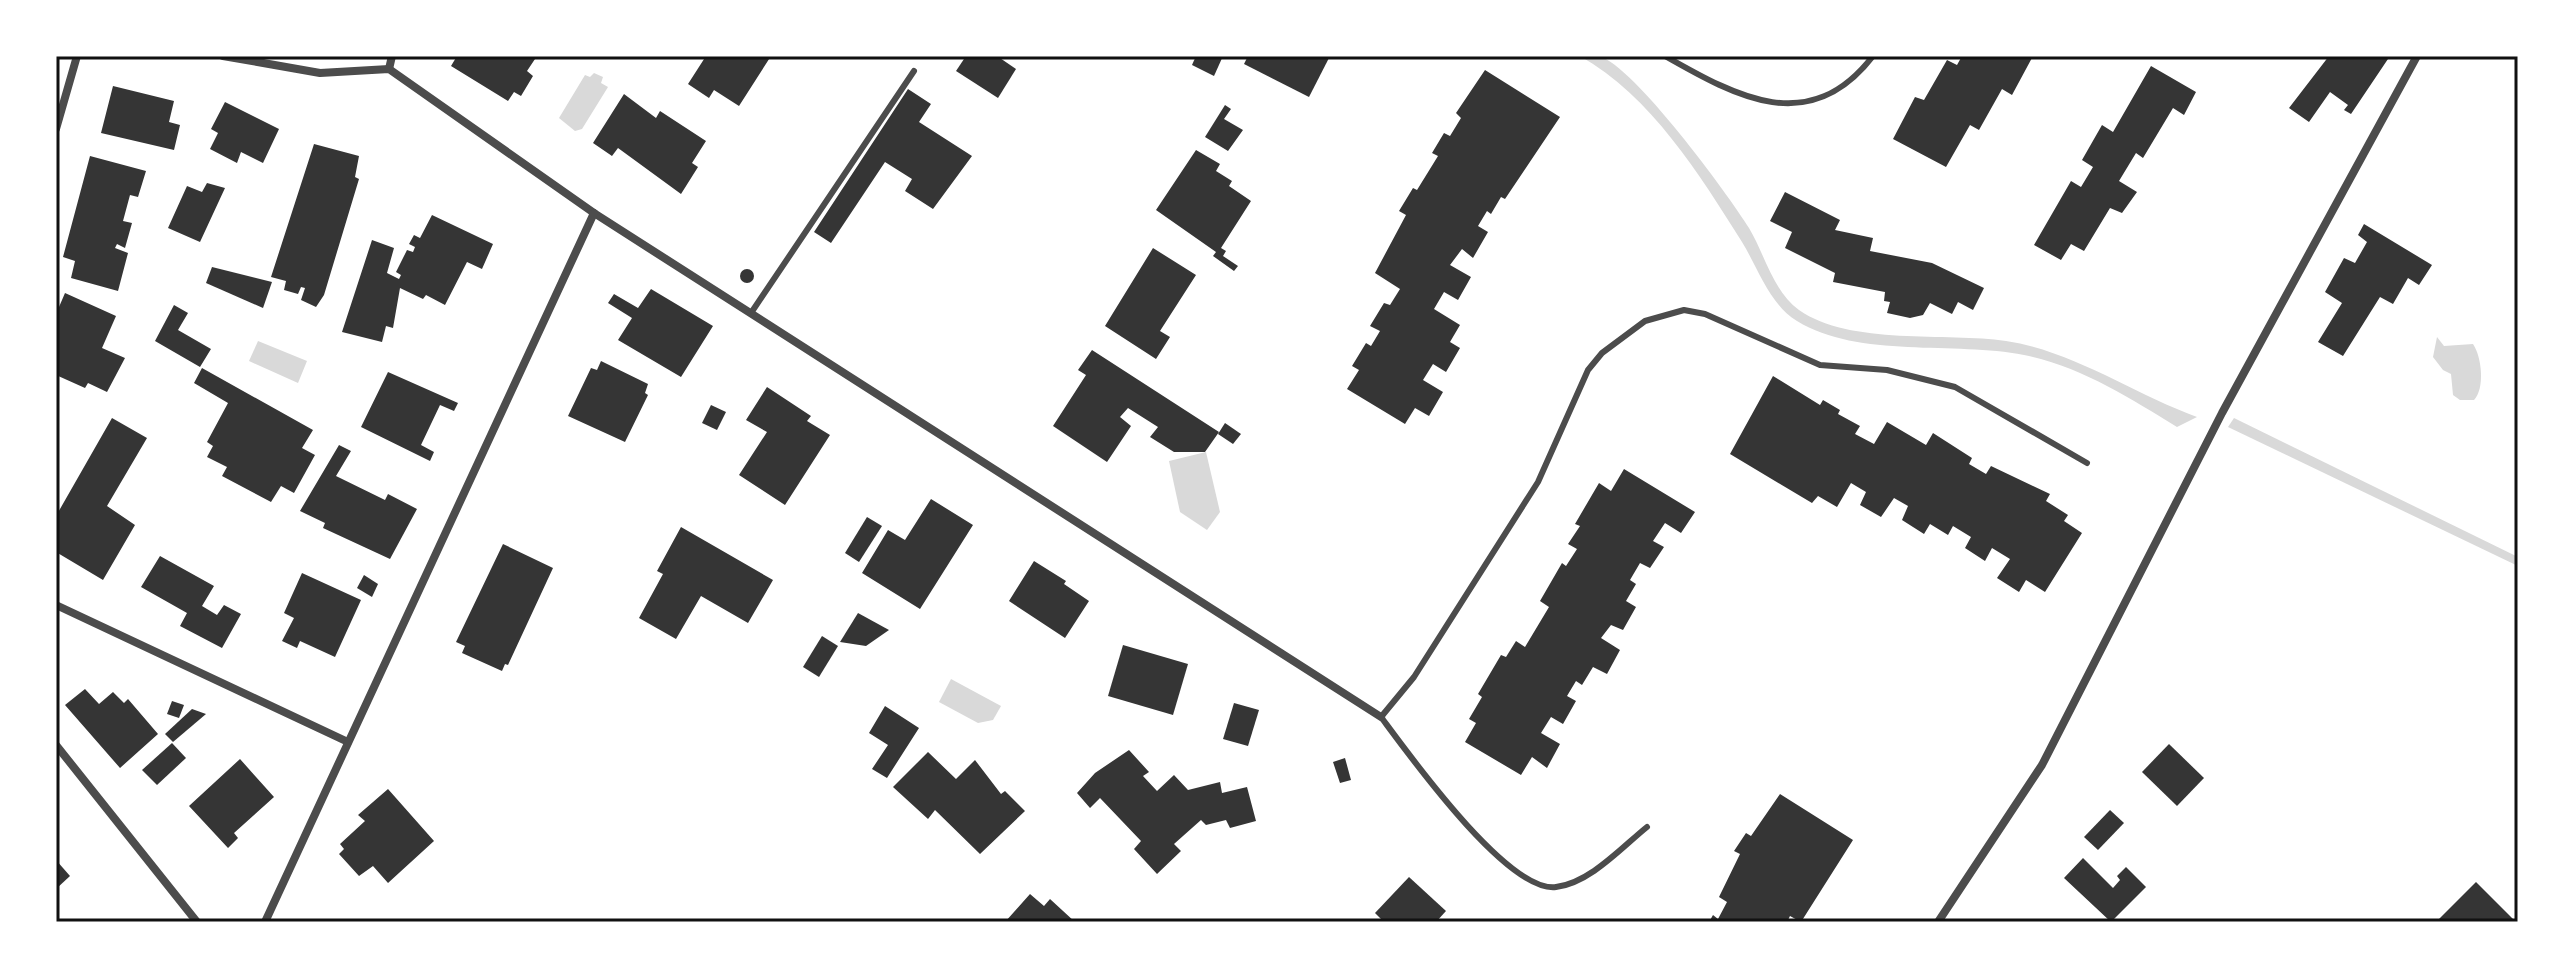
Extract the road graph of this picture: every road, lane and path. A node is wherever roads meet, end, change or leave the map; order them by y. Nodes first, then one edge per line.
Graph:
1 (77, 56) edge
2 (223, 56) edge
3 (392, 56) edge
4 (1665, 56) edge
5 (1873, 56) edge
6 (2417, 56) edge
7 (389, 69) junction
8 (914, 71) dead end
9 (56, 129) edge
10 (594, 213) junction
11 (751, 313) junction
12 (2087, 463) dead end
13 (56, 605) edge
14 (1381, 717) junction
15 (348, 742) junction
16 (56, 745) edge
17 (1647, 827) dead end
18 (197, 922) edge
19 (265, 922) edge
20 (1938, 922) edge

1 - 9 street
2 - 7 street
3 - 7 street
4 - 5 lane
6 - 20 street
7 - 10 street
8 - 11 lane
10 - 11 street
10 - 15 street
11 - 14 street
12 - 14 lane
13 - 15 street
14 - 17 lane
15 - 19 street
16 - 18 street

